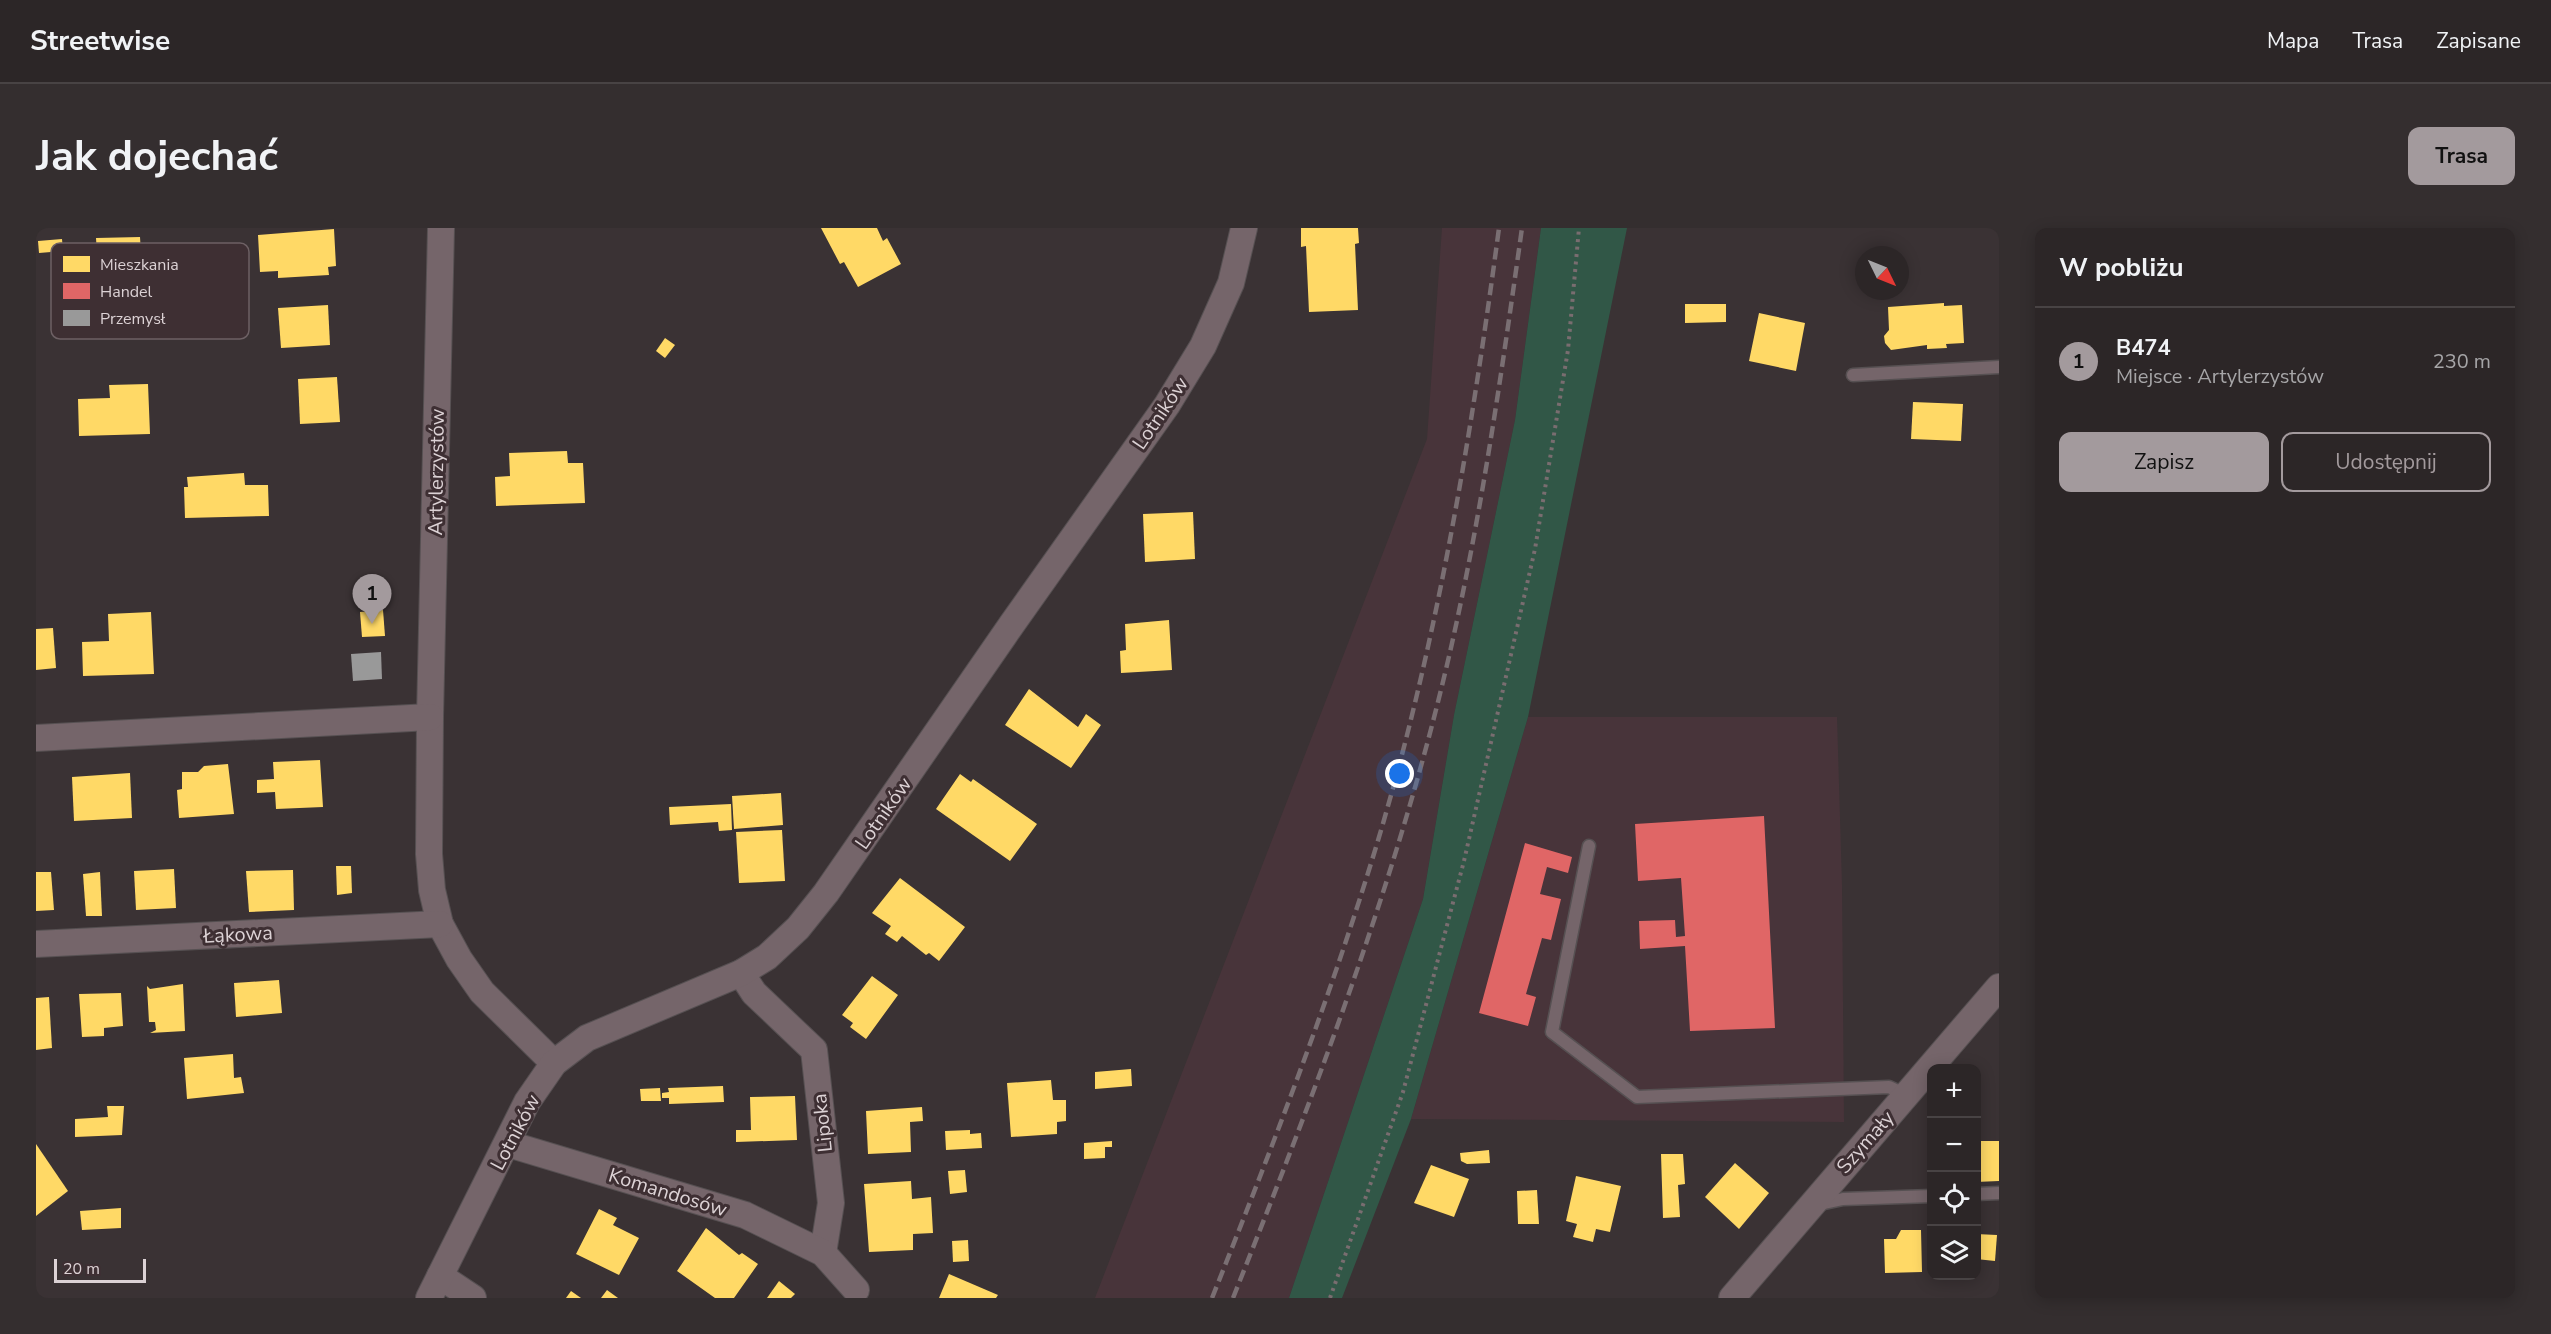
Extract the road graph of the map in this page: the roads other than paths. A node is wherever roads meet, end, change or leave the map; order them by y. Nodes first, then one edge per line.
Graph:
1 (441, 228) edge
2 (1244, 228) edge
3 (1999, 367) edge
4 (1853, 375) dead end
5 (430, 717) junction
6 (36, 738) edge
7 (1589, 846) dead end
8 (440, 924) junction
9 (36, 944) edge
10 (741, 973) junction
11 (1994, 1001) edge
12 (554, 1063) junction
13 (1906, 1095) junction
14 (508, 1144) junction
15 (1999, 1193) edge
16 (1981, 1194) edge
17 (1927, 1196) edge
18 (1811, 1206) junction
19 (823, 1253) junction
20 (434, 1287) edge
21 (856, 1290) dead end
22 (473, 1298) edge
23 (1732, 1298) edge

1 - 5 street, Artylerzystów
2 - 10 street, Lotników
3 - 4 lane
5 - 6 street
5 - 8 street, Artylerzystów
7 - 13 lane
8 - 9 street, Łąkowa
8 - 12 street, Artylerzystów
10 - 12 street, Lotników
10 - 19 street, Lipoka
11 - 13 street, Szymały
12 - 14 street, Lotników
13 - 18 street, Szymały
14 - 19 street, Komandosów
14 - 20 street, Lotników
15 - 16 lane
17 - 18 lane
18 - 23 street, Szymały
19 - 21 street
20 - 22 street

